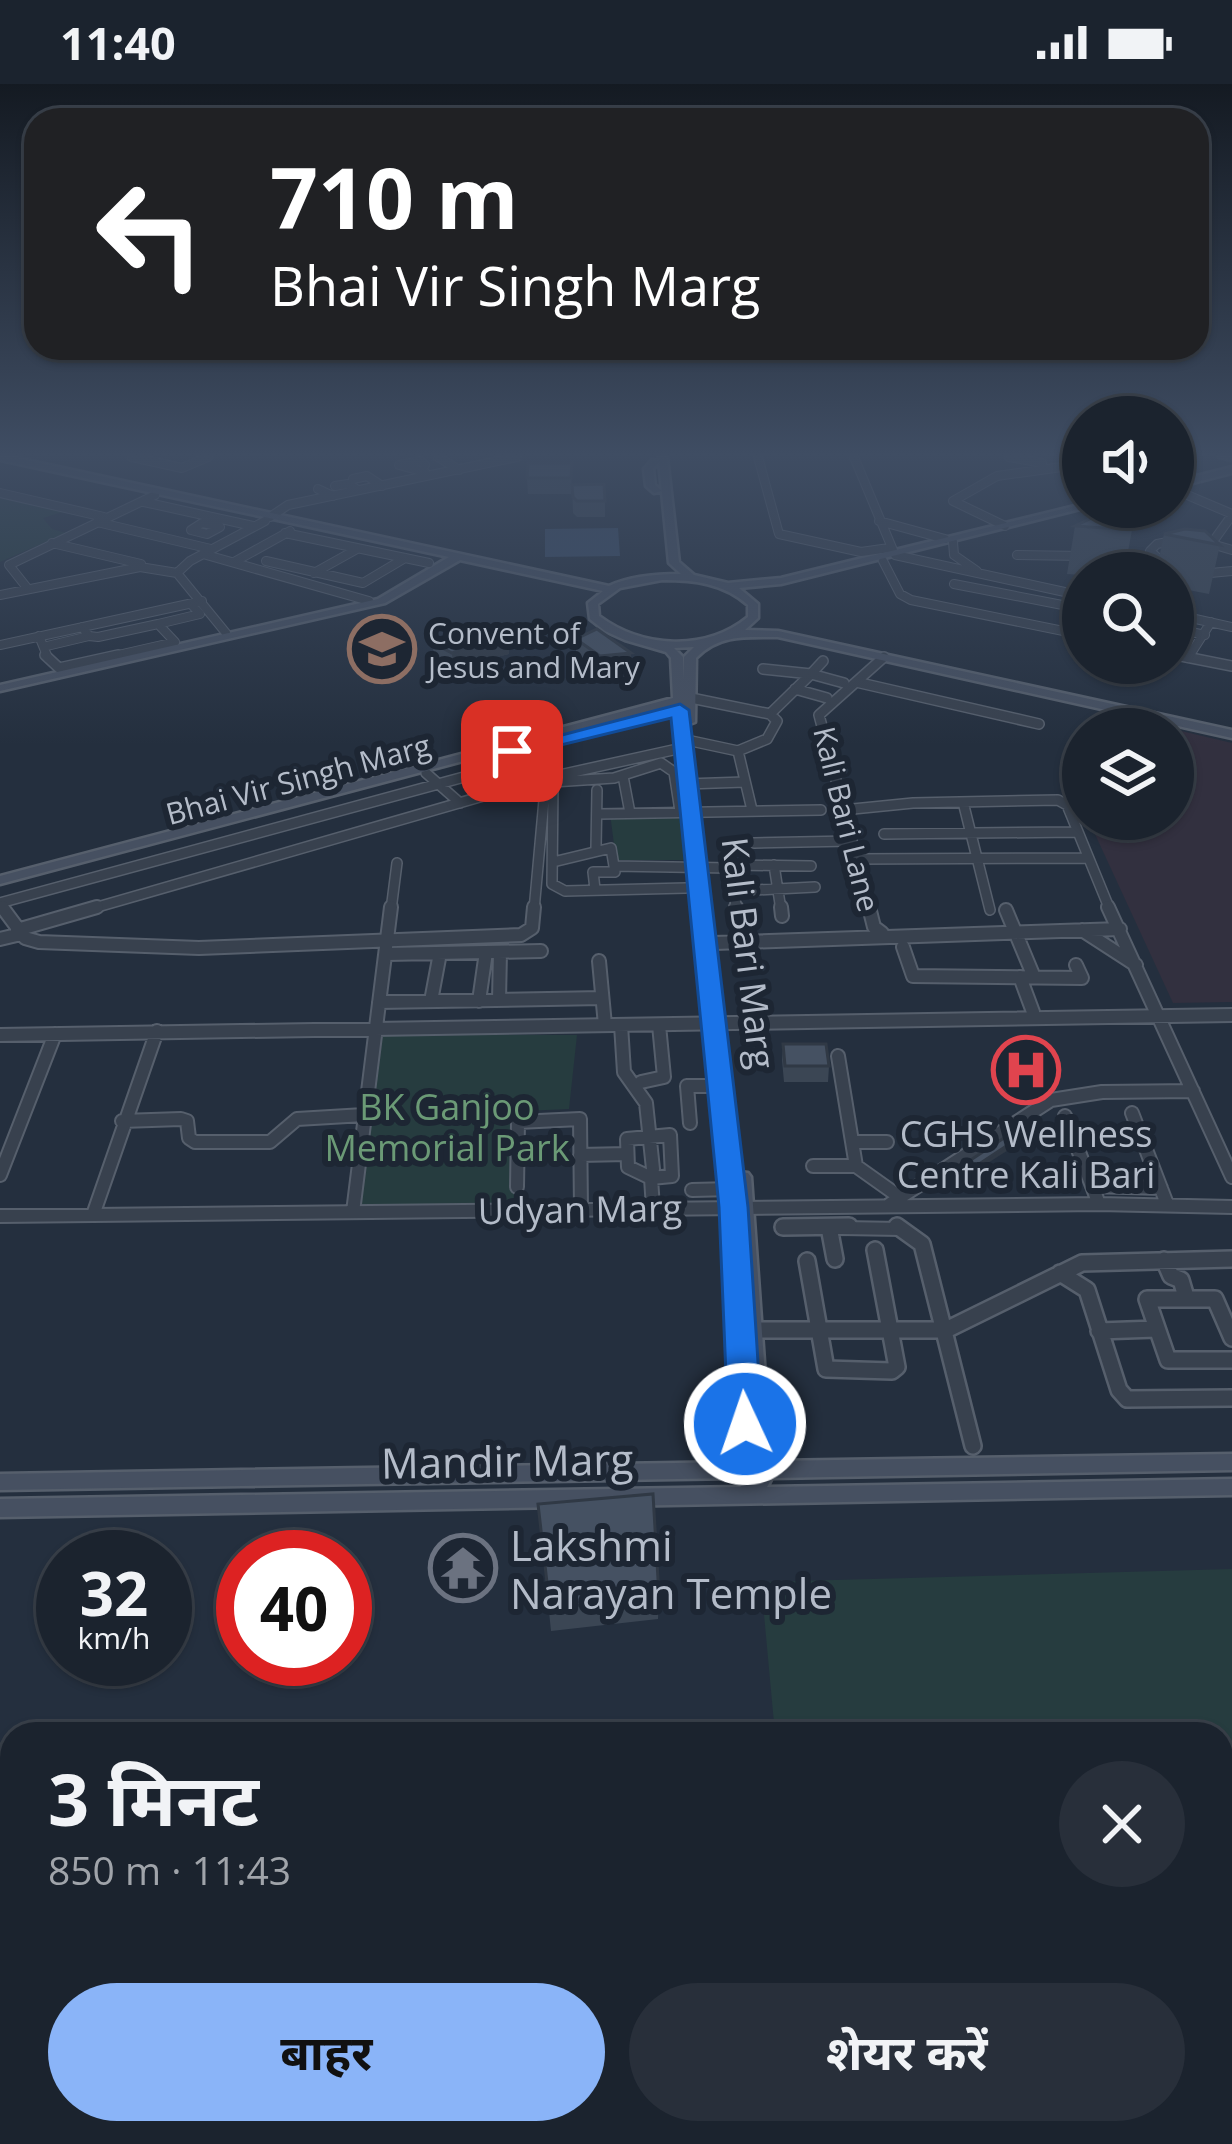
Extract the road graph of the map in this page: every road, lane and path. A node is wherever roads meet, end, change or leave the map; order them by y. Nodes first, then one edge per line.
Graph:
1 (32, 553) edge
2 (94, 553) edge
3 (204, 553) edge
4 (217, 553) edge
5 (250, 553) edge
6 (350, 553) edge
7 (386, 553) edge
8 (409, 553) edge
9 (418, 553) edge
10 (663, 553) edge
11 (672, 553) edge
12 (872, 553) edge
13 (899, 553) edge
14 (953, 553) edge
15 (1017, 554) dead end
16 (891, 555) junction
17 (1062, 555) edge
18 (405, 559) junction
19 (446, 559) junction
20 (238, 560) junction
21 (266, 561) dead end
22 (148, 566) junction
23 (1194, 572) edge
24 (1231, 572) edge
25 (176, 573) junction
26 (314, 573) junction
27 (329, 576) junction
28 (987, 577) junction
29 (650, 578) junction
30 (696, 579) junction
31 (784, 582) junction
32 (362, 583) junction
33 (954, 584) dead end
34 (313, 585) junction
35 (728, 586) junction
36 (28, 589) junction
37 (609, 589) junction
38 (1062, 592) edge
39 (0, 595) edge
40 (350, 595) junction
41 (596, 598) junction
42 (369, 601) junction
43 (197, 603) junction
44 (1062, 605) edge
45 (753, 611) junction
46 (1194, 618) edge
47 (1211, 622) junction
48 (158, 624) junction
49 (1232, 626) edge
50 (1062, 631) edge
51 (1194, 632) edge
52 (90, 633) junction
53 (226, 633) junction
54 (734, 633) junction
55 (1205, 634) junction
56 (39, 636) junction
57 (69, 640) junction
58 (641, 640) junction
59 (706, 640) junction
60 (0, 645) edge
61 (47, 646) junction
62 (1194, 650) edge
63 (114, 653) dead end
64 (81, 656) dead end
65 (884, 657) junction
66 (1194, 659) edge
67 (823, 661) dead end
68 (1232, 667) edge
69 (763, 669) dead end
70 (811, 674) junction
71 (850, 682) junction
72 (0, 686) edge
73 (795, 689) junction
74 (827, 698) dead end
75 (686, 702) junction
76 (770, 713) junction
77 (1039, 724) dead end
78 (1232, 732) edge
79 (560, 739) junction
80 (685, 743) junction
81 (738, 751) junction
82 (426, 773) junction
83 (622, 776) junction
84 (546, 778) junction
85 (745, 782) junction
86 (438, 784) junction
87 (690, 784) junction
88 (597, 790) dead end
89 (963, 802) junction
90 (1062, 802) edge
91 (460, 803) junction
92 (844, 809) junction
93 (689, 810) junction
94 (752, 810) junction
95 (821, 810) dead end
96 (630, 813) junction
97 (599, 814) junction
98 (272, 829) junction
99 (1062, 832) edge
100 (971, 833) junction
101 (884, 834) dead end
102 (1079, 840) edge
103 (851, 841) junction
104 (783, 842) junction
105 (754, 843) dead end
106 (289, 848) junction
107 (596, 848) junction
108 (1086, 858) junction
109 (856, 859) junction
110 (977, 859) junction
111 (553, 862) junction
112 (397, 863) dead end
113 (700, 864) junction
114 (734, 865) dead end
115 (614, 866) junction
116 (780, 866) junction
117 (811, 866) dead end
118 (0, 883) edge
119 (814, 887) dead end
120 (686, 888) dead end
121 (777, 889) junction
122 (595, 890) junction
123 (735, 891) junction
124 (0, 904) edge
125 (990, 910) dead end
126 (1006, 910) dead end
127 (782, 916) dead end
128 (740, 929) dead end
129 (1120, 929) junction
130 (1082, 930) junction
131 (1015, 931) junction
132 (19, 932) junction
133 (883, 934) junction
134 (0, 939) edge
135 (715, 943) junction
136 (903, 947) dead end
137 (388, 948) junction
138 (541, 951) dead end
139 (493, 952) junction
140 (440, 953) junction
141 (599, 962) dead end
142 (1076, 964) dead end
143 (1136, 965) junction
144 (1027, 977) junction
145 (602, 998) junction
146 (478, 1000) junction
147 (499, 1000) junction
148 (431, 1001) junction
149 (379, 1002) junction
150 (1033, 1012) dead end
151 (1159, 1015) junction
152 (1232, 1015) edge
153 (605, 1025) junction
154 (621, 1025) junction
155 (659, 1025) junction
156 (721, 1025) junction
157 (375, 1027) junction
158 (157, 1031) junction
159 (55, 1034) junction
160 (0, 1035) edge
161 (838, 1056) dead end
162 (640, 1082) dead end
163 (1193, 1090) junction
164 (726, 1091) junction
165 (1132, 1112) dead end
166 (364, 1115) junction
167 (1066, 1116) dead end
168 (122, 1121) junction
169 (690, 1123) dead end
170 (649, 1135) junction
171 (852, 1142) junction
172 (887, 1142) dead end
173 (627, 1154) junction
174 (580, 1155) junction
175 (813, 1166) dead end
176 (856, 1166) junction
177 (652, 1173) junction
178 (0, 1175) edge
179 (1232, 1177) edge
180 (1092, 1186) junction
181 (517, 1187) dead end
182 (1161, 1188) junction
183 (692, 1190) dead end
184 (737, 1201) junction
185 (894, 1202) junction
186 (1099, 1204) junction
187 (1167, 1204) junction
188 (1232, 1207) edge
189 (653, 1208) junction
190 (581, 1209) junction
191 (353, 1212) junction
192 (93, 1215) junction
193 (0, 1216) edge
194 (783, 1227) dead end
195 (830, 1227) junction
196 (875, 1250) dead end
197 (836, 1259) dead end
198 (1164, 1260) junction
199 (808, 1261) dead end
200 (1231, 1262) edge
201 (1060, 1273) junction
202 (1186, 1298) junction
203 (1156, 1329) junction
204 (746, 1330) junction
205 (818, 1330) junction
206 (890, 1330) junction
207 (946, 1330) junction
208 (1231, 1330) edge
209 (1099, 1331) junction
210 (1232, 1360) edge
211 (1224, 1394) edge
212 (973, 1446) dead end
213 (1232, 1462) edge
214 (754, 1471) junction
215 (138, 1480) junction
216 (0, 1482) edge
217 (1232, 1487) edge
218 (757, 1494) junction
219 (135, 1505) junction
220 (0, 1508) edge

1 - 36 street
2 - 22 street
3 - 25 street
4 - 20 street
5 - 20 street
6 - 26 street
7 - 18 street
8 - 19 street
9 - 19 street
10 - 29 street
11 - 30 street
12 - 16 street
13 - 16 street
14 - 28 street
15 - 17 street
16 - 28 street
16 - 31 street
16 - 50 street
18 - 19 street
18 - 32 street
19 - 37 street
19 - 41 street
19 - 42 street
19 - 72 street
20 - 34 street
21 - 26 street
22 - 25 street
22 - 36 street
23 - 24 street
25 - 43 street
26 - 27 street
27 - 32 street
27 - 34 street
28 - 38 street
29 - 30 street
29 - 37 street
30 - 35 street
31 - 35 street
31 - 45 street
32 - 40 street
33 - 44 street
34 - 40 street
35 - 45 street
36 - 39 street
37 - 41 street
40 - 42 street
41 - 58 street
42 - 53 street
43 - 48 street
43 - 52 street
43 - 53 street
45 - 54 street
45 - 78 street
46 - 47 street
47 - 49 street
47 - 55 street
48 - 52 street
48 - 61 street
51 - 55 street
52 - 56 street
52 - 57 street
52 - 63 street
53 - 72 street
54 - 59 street
54 - 65 street
55 - 62 street
56 - 60 street
56 - 61 street
57 - 61 street
57 - 64 street
58 - 59 street
58 - 75 street
59 - 75 street
65 - 71 street, Kali Bari Lane
65 - 78 street
66 - 68 street
67 - 70 street
69 - 70 street
70 - 71 street
70 - 73 street
71 - 77 street
71 - 92 street, Kali Bari Lane
73 - 74 street
73 - 76 street
75 - 76 street
75 - 79 street, Bhai Vir Singh Marg
75 - 80 street, Kali Bari Marg
75 - 118 street, Bhai Vir Singh Marg
76 - 81 street
79 - 82 street, Bhai Vir Singh Marg
79 - 86 street
80 - 81 street
80 - 84 street
80 - 87 street, Kali Bari Marg
81 - 85 street
82 - 86 street
82 - 118 street, Bhai Vir Singh Marg
83 - 93 street
83 - 96 street
83 - 111 street
84 - 91 street
84 - 137 street
85 - 87 street
85 - 94 street
86 - 91 street
86 - 98 street
87 - 93 street, Kali Bari Marg
88 - 97 street
89 - 90 street
89 - 92 street
89 - 100 street
91 - 106 street
92 - 103 street, Kali Bari Lane
93 - 94 street
93 - 96 street
93 - 113 street, Kali Bari Marg
94 - 95 street
96 - 97 street
97 - 107 street
98 - 106 street
98 - 124 street
99 - 100 street
100 - 101 street
100 - 110 street
102 - 108 street
103 - 104 street
103 - 109 street, Kali Bari Lane
104 - 105 street
104 - 116 street
106 - 132 street
107 - 111 street
107 - 115 street
108 - 110 street
108 - 129 street
109 - 110 street
109 - 133 street, Kali Bari Lane
110 - 125 street
111 - 122 street
112 - 137 street
113 - 115 street
113 - 123 street
113 - 135 street, Kali Bari Marg
113 - 156 street, Kali Bari Marg
114 - 116 street
115 - 122 street
116 - 117 street
116 - 121 street
119 - 121 street
120 - 122 street
121 - 123 street
121 - 127 street
123 - 128 street
124 - 132 street
126 - 131 street
129 - 130 street
129 - 143 street
130 - 131 street
130 - 143 street
131 - 133 street
131 - 144 street
132 - 134 street
132 - 137 street
133 - 135 street
135 - 156 street, Kali Bari Marg
136 - 144 street
137 - 140 street
137 - 149 street
138 - 139 street
139 - 140 street
139 - 146 street
139 - 147 street
140 - 148 street
141 - 145 street
142 - 144 street
143 - 151 street
144 - 150 street
145 - 147 street
145 - 153 street
146 - 147 street
146 - 148 street
148 - 149 street
149 - 157 street
151 - 152 street
151 - 156 street
151 - 163 street
153 - 154 street
153 - 157 street
154 - 155 street
154 - 170 street
155 - 156 street
155 - 162 street
156 - 164 street, Kali Bari Marg
157 - 158 street
157 - 166 street
158 - 159 street
158 - 168 street
159 - 160 street
159 - 178 street
161 - 171 street
163 - 179 street
163 - 185 street
164 - 169 street
164 - 184 street, Kali Bari Marg
165 - 182 street
166 - 168 street
166 - 191 street
167 - 180 street
168 - 192 street
170 - 173 street
170 - 177 street
171 - 172 street
171 - 176 street
173 - 174 street
173 - 177 street
174 - 181 street
174 - 190 street
175 - 176 street
176 - 185 street
177 - 189 street
180 - 182 street
180 - 186 street
182 - 187 street
183 - 184 street
184 - 185 street, Udyan Marg
184 - 189 street, Udyan Marg
184 - 204 street, Kali Bari Marg
185 - 186 street, Udyan Marg
186 - 187 street, Udyan Marg
187 - 188 street, Udyan Marg
189 - 190 street, Udyan Marg
190 - 191 street, Udyan Marg
191 - 192 street, Udyan Marg
192 - 193 street, Udyan Marg
194 - 195 street
195 - 197 street
195 - 207 street
196 - 206 street
198 - 200 street
198 - 201 street
198 - 202 street
199 - 205 street
201 - 207 street
201 - 209 street
202 - 203 street
202 - 208 street
203 - 209 street
203 - 210 street
204 - 205 street
204 - 214 street, Kali Bari Marg
205 - 206 street
205 - 206 street
206 - 207 street
207 - 212 street
209 - 211 street
213 - 214 street, Mandir Marg
214 - 215 street, Mandir Marg
214 - 218 street, Kali Bari Marg
215 - 216 street, Mandir Marg
215 - 219 street
217 - 218 street, Mandir Marg
218 - 219 street, Mandir Marg
219 - 220 street, Mandir Marg

